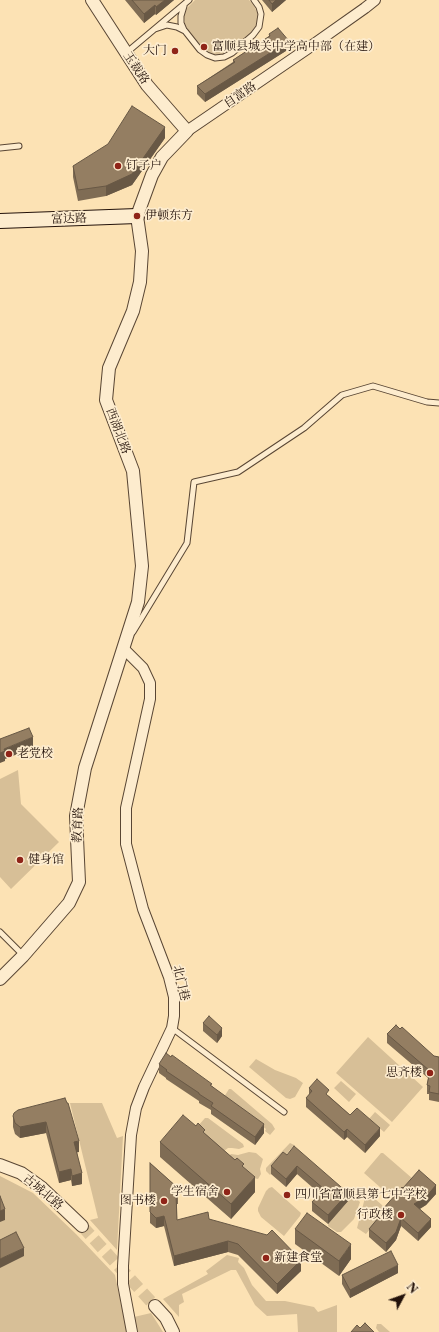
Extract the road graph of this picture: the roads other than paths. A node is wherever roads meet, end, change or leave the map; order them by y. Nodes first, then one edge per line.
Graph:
1 (92, 0) edge
2 (254, 0) edge
3 (375, 0) edge
4 (188, 1) edge
5 (155, 29) junction
6 (185, 31) junction
7 (126, 53) junction
8 (187, 131) junction
9 (19, 146) dead end
10 (0, 148) edge
11 (137, 216) junction
12 (0, 221) edge
13 (439, 403) edge
14 (124, 648) junction
15 (0, 932) edge
16 (23, 956) junction
17 (0, 979) edge
18 (172, 1028) junction
19 (284, 1112) dead end
20 (0, 1165) edge
21 (82, 1226) tunnel mouth
22 (155, 1306) tunnel mouth
23 (132, 1332) edge
24 (174, 1332) edge

1 - 7 street, 玉裁路
2 - 6 lane
3 - 8 street, 自富路
4 - 5 lane
4 - 6 lane
5 - 6 lane
5 - 7 lane
7 - 8 street, 玉裁路
8 - 11 street, 自富路
9 - 10 lane
11 - 12 main road, 富达路
11 - 14 street, 西湖北路
13 - 14 lane
14 - 16 street, 教育路
14 - 18 street, 北门巷
15 - 16 lane
16 - 17 street, 教育路
18 - 19 lane
18 - 23 street, 北门巷
20 - 21 street, 古城北路
22 - 24 street

